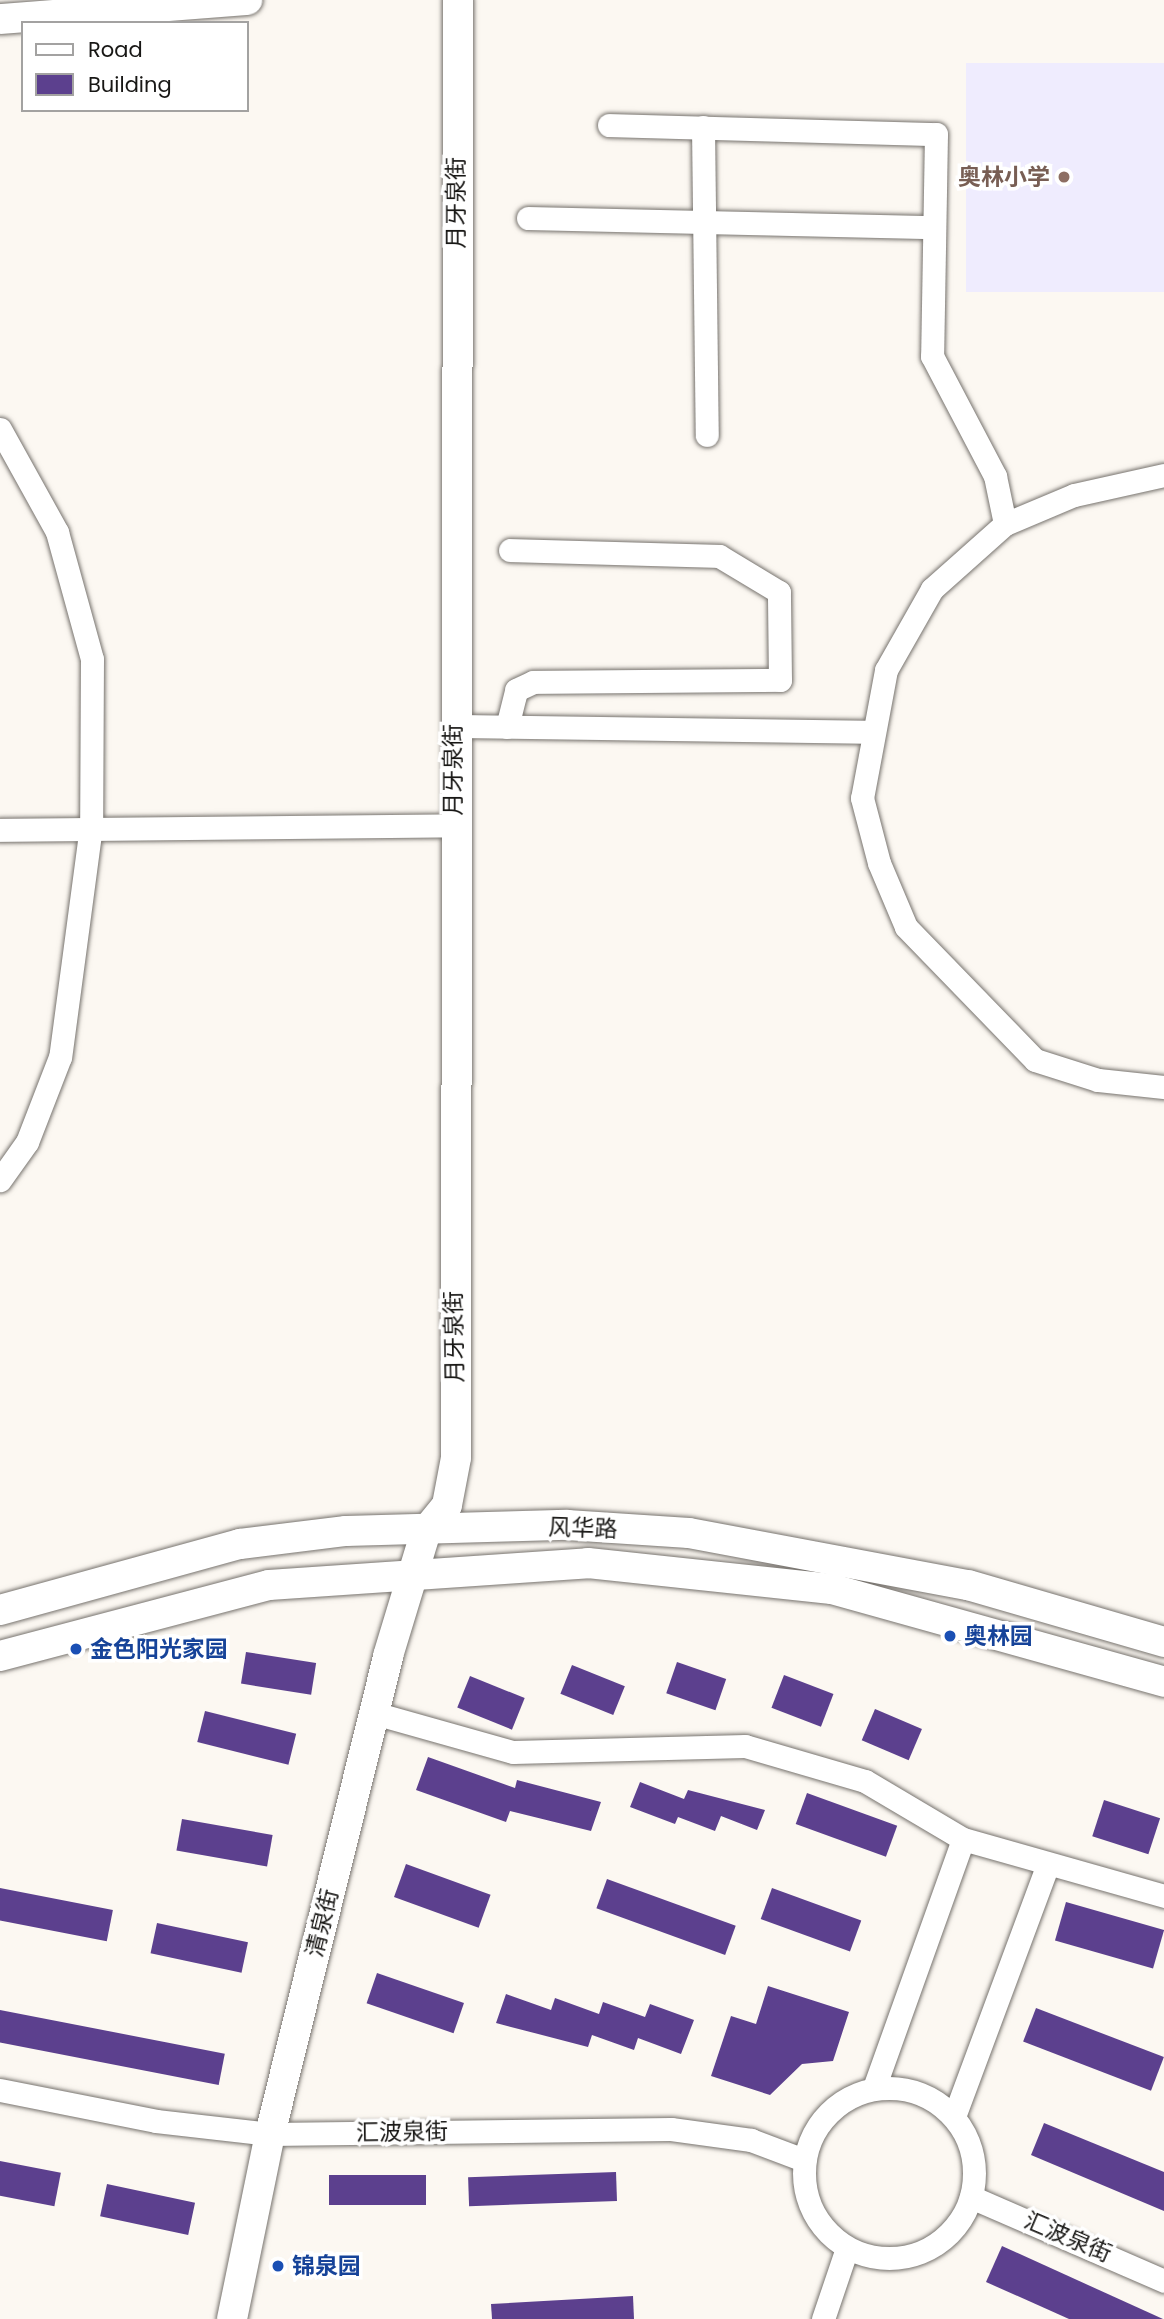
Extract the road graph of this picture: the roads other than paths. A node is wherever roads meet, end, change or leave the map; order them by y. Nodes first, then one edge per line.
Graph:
1 (247, 0) edge
2 (458, 0) edge
3 (0, 19) edge
4 (609, 125) dead end
5 (703, 127) junction
6 (528, 218) dead end
7 (705, 222) junction
8 (934, 227) junction
9 (0, 429) edge
10 (707, 435) dead end
11 (1164, 475) edge
12 (1005, 524) junction
13 (510, 550) dead end
14 (453, 726) junction
15 (507, 727) junction
16 (872, 732) junction
17 (453, 825) junction
18 (91, 826) junction
19 (0, 830) edge
20 (1164, 1087) edge
21 (0, 1180) edge
22 (426, 1531) junction
23 (689, 1533) junction
24 (416, 1573) junction
25 (686, 1574) junction
26 (0, 1610) edge
27 (1164, 1642) edge
28 (0, 1656) edge
29 (1164, 1682) edge
30 (374, 1713) junction
31 (963, 1839) junction
32 (1046, 1866) junction
33 (1164, 1896) edge
34 (874, 2088) junction
35 (0, 2090) edge
36 (955, 2114) junction
37 (270, 2134) junction
38 (804, 2160) junction
39 (971, 2197) junction
40 (848, 2248) junction
41 (1164, 2281) edge
42 (232, 2319) edge
43 (823, 2319) edge

1 - 3 street
2 - 14 street, 月牙泉街
4 - 5 street
5 - 7 street
5 - 8 street
6 - 7 street
7 - 8 street
7 - 10 street
8 - 12 street
9 - 18 street
11 - 12 street
12 - 16 street
13 - 15 street
14 - 15 street
14 - 17 street, 月牙泉街
15 - 16 street
16 - 20 street
17 - 18 street
17 - 22 street, 月牙泉街
18 - 19 street
18 - 21 street
22 - 23 street, 风华路
22 - 24 street, 清泉街
22 - 26 street, 风华路
23 - 25 street
23 - 27 street, 风华路
24 - 25 street
24 - 28 street
24 - 30 street, 清泉街
25 - 29 street
30 - 31 street
30 - 37 street, 清泉街
31 - 32 street
31 - 34 street
32 - 33 street
32 - 36 street
34 - 36 street
34 - 38 street
35 - 37 street, 汇波泉街
36 - 39 street
37 - 38 street, 汇波泉街
37 - 42 street, 清泉街
38 - 40 street
39 - 40 street
39 - 41 street, 汇波泉街
40 - 43 street

